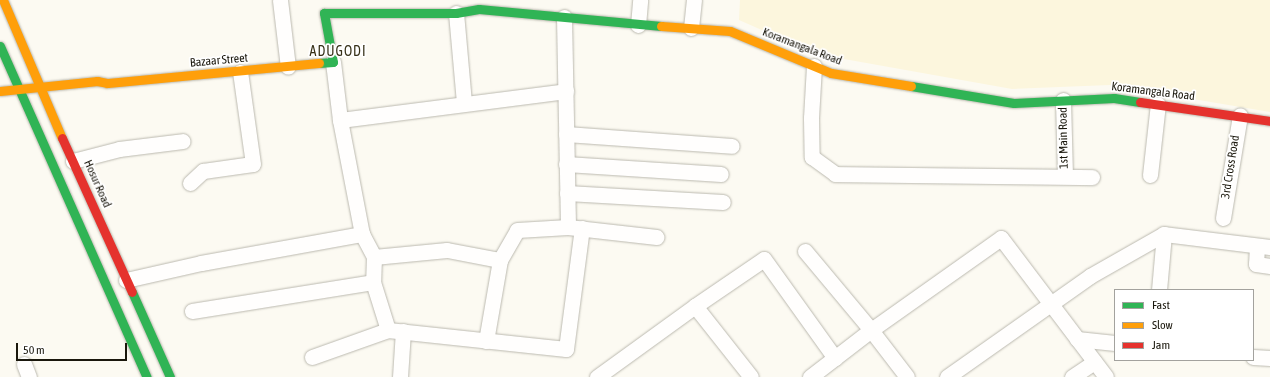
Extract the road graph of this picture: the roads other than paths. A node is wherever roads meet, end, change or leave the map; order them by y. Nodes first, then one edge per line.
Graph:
1 (3, 0) edge
2 (280, 0) edge
3 (640, 0) edge
4 (694, 0) edge
5 (497, 5) edge
6 (324, 7) edge
7 (456, 13) junction
8 (564, 17) junction
9 (638, 25) junction
10 (691, 28) junction
11 (0, 46) edge
12 (333, 62) junction
13 (814, 66) junction
14 (288, 67) junction
15 (240, 72) junction
16 (107, 83) junction
17 (18, 88) junction
18 (40, 88) junction
19 (0, 91) edge
20 (566, 91) junction
21 (78, 92) dead end
22 (57, 96) dead end
23 (34, 99) junction
24 (1063, 100) junction
25 (12, 102) dead end
26 (464, 103) junction
27 (1158, 104) junction
28 (1240, 115) junction
29 (340, 120) junction
30 (1270, 121) edge
31 (566, 134) junction
32 (184, 141) dead end
33 (732, 146) dead end
34 (73, 161) junction
35 (566, 164) junction
36 (721, 174) dead end
37 (1150, 175) dead end
38 (1065, 176) junction
39 (1092, 177) dead end
40 (190, 183) dead end
41 (567, 193) junction
42 (723, 202) dead end
43 (1223, 218) dead end
44 (575, 228) junction
45 (362, 234) junction
46 (1164, 234) junction
47 (656, 237) dead end
48 (1264, 246) edge
49 (805, 251) dead end
50 (374, 257) junction
51 (500, 260) junction
52 (1270, 266) edge
53 (126, 280) junction
54 (373, 282) junction
55 (1159, 289) edge
56 (1050, 303) junction
57 (696, 306) junction
58 (192, 312) dead end
59 (388, 330) junction
60 (871, 330) junction
61 (404, 331) junction
62 (1077, 339) junction
63 (486, 341) junction
64 (1114, 342) edge
65 (1254, 356) edge
66 (312, 357) dead end
67 (836, 358) junction
68 (1270, 358) edge
69 (1094, 362) junction
70 (606, 375) edge
71 (147, 377) edge
72 (170, 377) edge
73 (400, 377) edge
74 (751, 377) edge
75 (810, 377) edge
76 (907, 377) edge
77 (947, 377) edge
78 (1072, 377) edge
79 (1106, 377) edge

1 - 18 street, Hosur Road
2 - 14 street
3 - 9 street
4 - 10 street
5 - 7 street, Koramangala Road
5 - 8 street, Koramangala Road
6 - 7 street, Koramangala Road
6 - 12 street
7 - 26 street
8 - 9 street, Koramangala Road
8 - 20 street
9 - 10 street, Koramangala Road
10 - 13 street, Koramangala Road
11 - 17 street, Hosur Road
12 - 14 street, Bazaar Street
12 - 29 street
13 - 24 street, Koramangala Road
13 - 38 street
14 - 15 street, Bazaar Street
15 - 16 street, Bazaar Street
15 - 40 street
16 - 18 street, Bazaar Street
16 - 21 street, Bazaar Street
17 - 18 street, Bazaar Street
17 - 19 street, Bazaar Street
17 - 23 street, Hosur Road
18 - 23 street, Hosur Road
20 - 26 street
20 - 31 street
22 - 23 street
23 - 25 street
23 - 34 street, Hosur Road
23 - 71 street, Hosur Road
24 - 27 street, Koramangala Road
24 - 38 street, 1st Main Road
26 - 29 street
27 - 28 street, Koramangala Road
27 - 37 street
28 - 30 street, Koramangala Road
28 - 43 street, 3rd Cross Road
29 - 45 street
31 - 33 street
31 - 35 street
32 - 34 street
34 - 53 street, Hosur Road
35 - 36 street
35 - 41 street
38 - 39 street
41 - 42 street
41 - 44 street
44 - 47 street
44 - 51 street
44 - 63 street
45 - 50 street
45 - 53 street
46 - 48 street
46 - 55 street
46 - 56 street
48 - 52 street
49 - 60 street
50 - 51 street
50 - 54 street
51 - 63 street
53 - 72 street, Hosur Road
54 - 58 street
54 - 59 street
56 - 60 street
56 - 62 street
56 - 77 street
57 - 67 street
57 - 70 street
57 - 74 street
59 - 61 street
59 - 66 street
60 - 67 street
60 - 76 street
61 - 63 street
61 - 73 street
62 - 64 street
62 - 69 street
65 - 68 street
67 - 75 street
69 - 78 street
69 - 79 street

